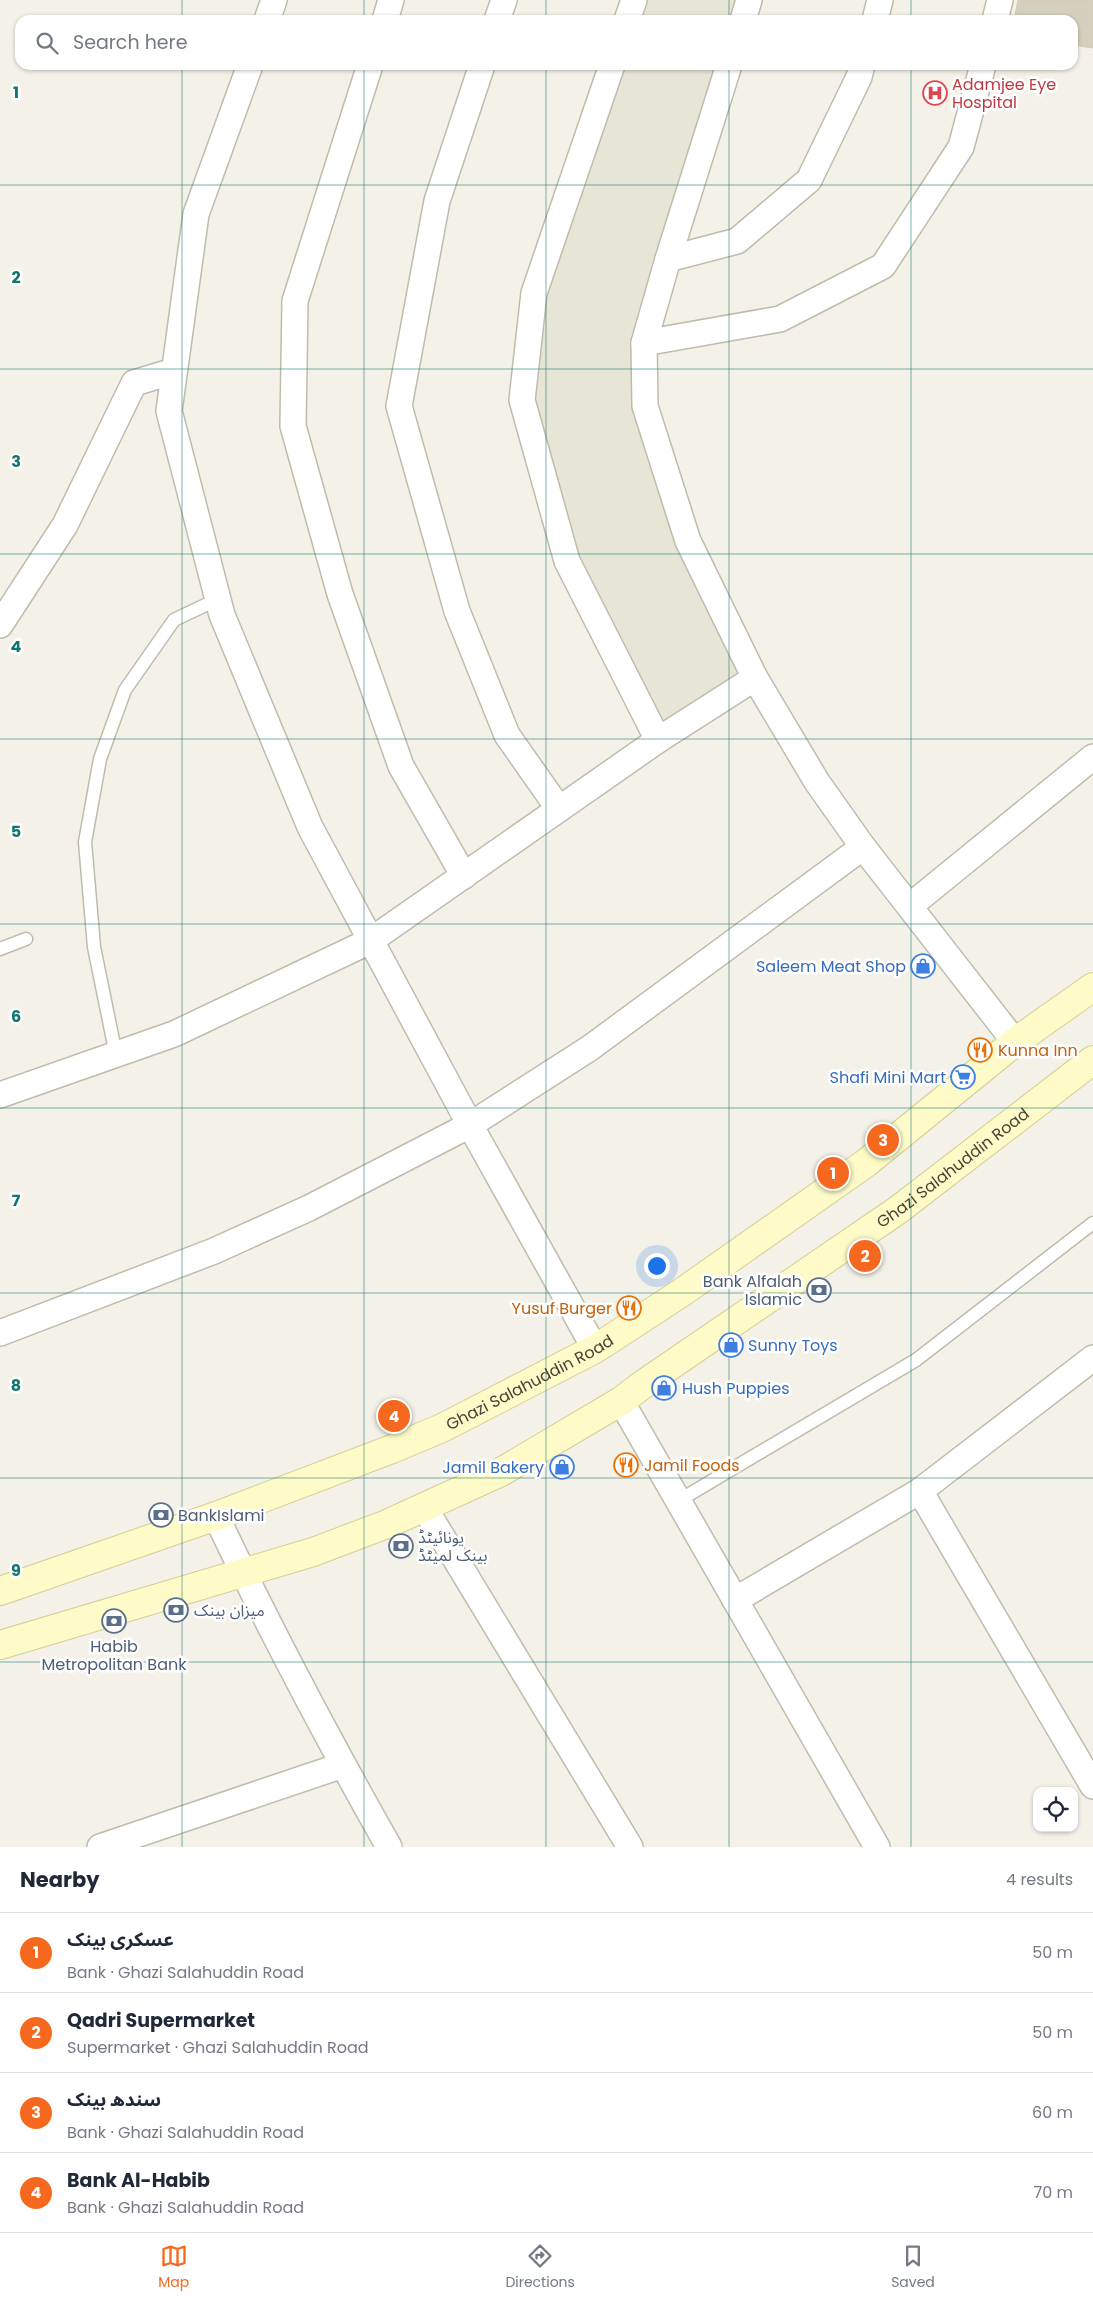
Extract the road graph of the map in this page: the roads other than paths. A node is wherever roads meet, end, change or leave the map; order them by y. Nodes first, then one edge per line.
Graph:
1 (274, 0) edge
2 (391, 0) edge
3 (504, 0) edge
4 (634, 0) edge
5 (749, 0) edge
6 (880, 0) edge
7 (1000, 0) edge
8 (269, 15) edge
9 (386, 15) edge
10 (499, 15) edge
11 (629, 15) edge
12 (744, 15) edge
13 (876, 15) edge
14 (996, 15) edge
15 (248, 70) edge
16 (368, 70) edge
17 (480, 70) edge
18 (610, 70) edge
19 (727, 70) edge
20 (861, 70) edge
21 (982, 70) edge
22 (668, 259) junction
23 (644, 343) junction
24 (174, 371) junction
25 (218, 599) junction
26 (0, 625) edge
27 (755, 678) junction
28 (658, 740) junction
29 (1093, 757) edge
30 (558, 809) junction
31 (863, 846) junction
32 (464, 876) junction
33 (910, 906) junction
34 (26, 939) dead end
35 (370, 941) junction
36 (0, 949) edge
37 (1093, 987) edge
38 (1016, 1042) junction
39 (116, 1055) junction
40 (1093, 1060) edge
41 (0, 1094) edge
42 (470, 1125) junction
43 (1093, 1223) edge
44 (0, 1334) edge
45 (595, 1349) junction
46 (1092, 1362) edge
47 (621, 1401) junction
48 (920, 1491) junction
49 (678, 1501) junction
50 (424, 1507) junction
51 (216, 1516) junction
52 (242, 1572) junction
53 (0, 1591) edge
54 (735, 1600) junction
55 (0, 1645) edge
56 (343, 1765) junction
57 (1093, 1786) edge
58 (100, 1847) edge
59 (389, 1847) edge
60 (630, 1847) edge
61 (877, 1847) edge

1 - 8 street
2 - 9 street
3 - 10 street
4 - 11 street
5 - 12 street
6 - 13 street
7 - 14 street
15 - 24 street
16 - 32 street
17 - 30 street
18 - 28 street
19 - 22 street
20 - 22 street
21 - 23 street
22 - 23 street
23 - 27 street
24 - 25 street
24 - 26 street
25 - 35 street
25 - 39 lane
27 - 28 street
27 - 31 street
28 - 30 street
29 - 33 street
30 - 32 street
31 - 33 street
31 - 42 street
32 - 35 street
33 - 38 street
34 - 36 lane
35 - 39 street
35 - 42 street
37 - 38 main road, Ghazi Salahuddin Road
38 - 45 main road, Ghazi Salahuddin Road
39 - 41 street
40 - 47 main road, Ghazi Salahuddin Road
42 - 44 street
42 - 45 street
43 - 49 lane
45 - 51 main road, Ghazi Salahuddin Road
46 - 48 street
47 - 49 street
47 - 50 main road, Ghazi Salahuddin Road
48 - 54 street
48 - 57 street
49 - 54 street
50 - 52 main road, Ghazi Salahuddin Road
50 - 60 street
51 - 52 street
51 - 53 main road, Ghazi Salahuddin Road
52 - 55 main road, Ghazi Salahuddin Road
52 - 56 street
54 - 61 street
56 - 58 street
56 - 59 street

